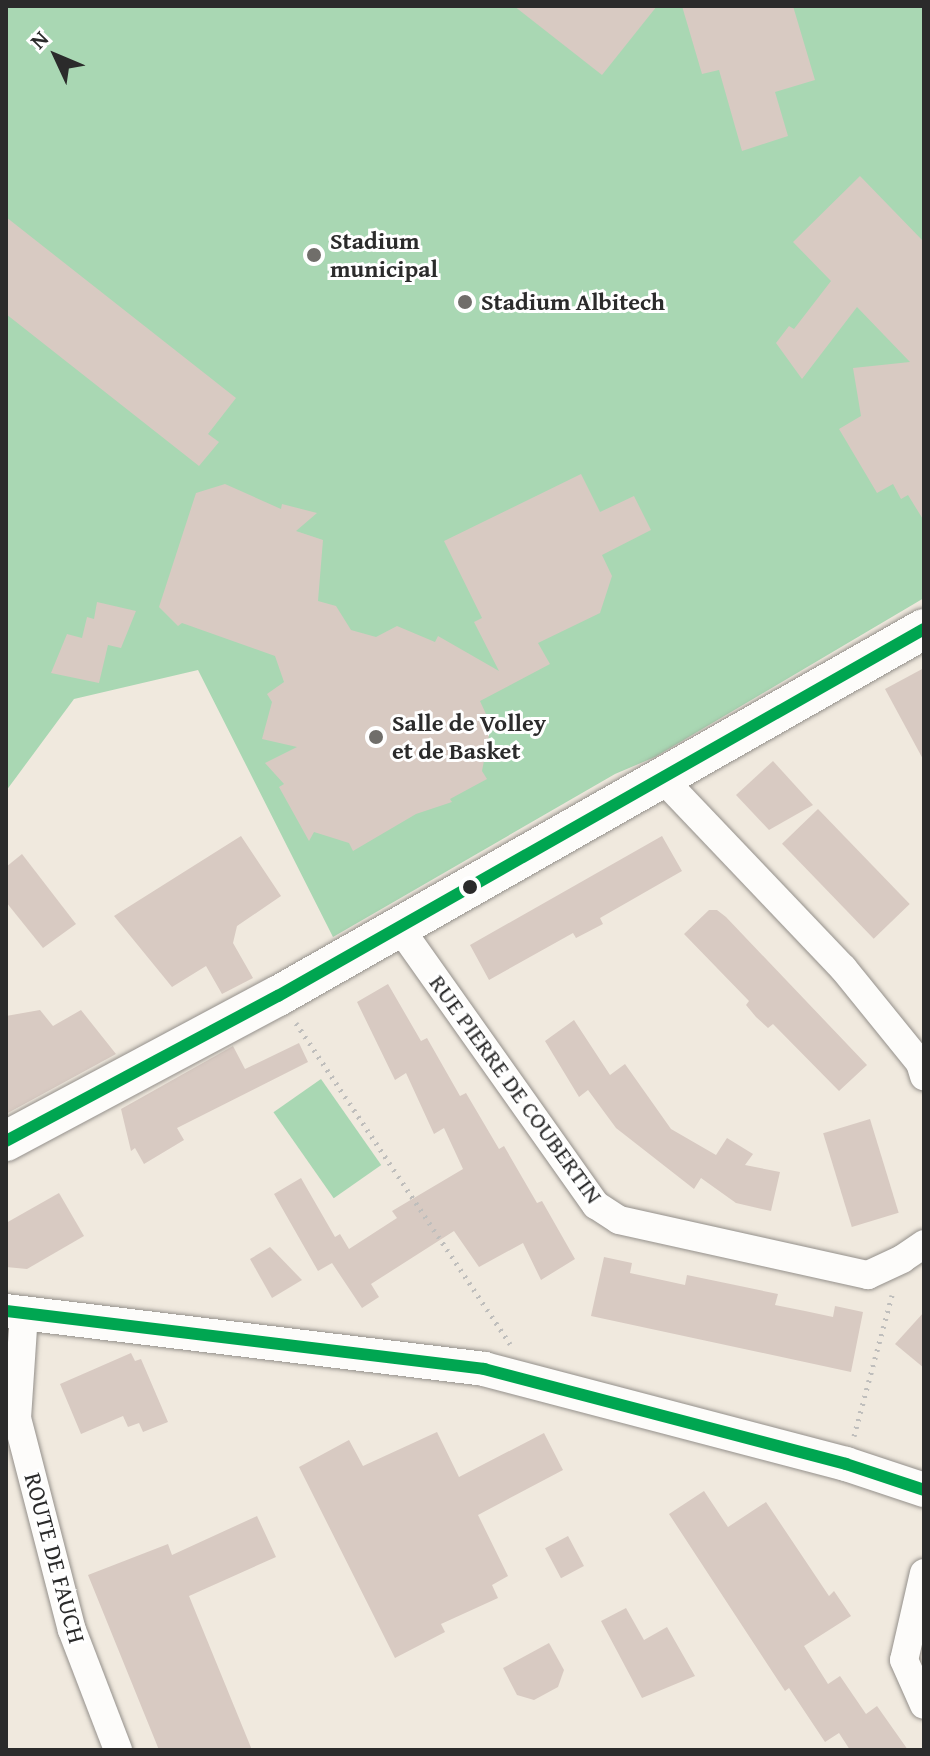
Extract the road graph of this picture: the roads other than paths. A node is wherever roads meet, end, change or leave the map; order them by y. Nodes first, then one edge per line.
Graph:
1 (924, 629) edge
2 (661, 777) junction
3 (399, 927) junction
4 (924, 1076) edge
5 (6, 1141) edge
6 (913, 1252) edge
7 (15, 1312) edge
8 (924, 1490) edge
9 (924, 1573) edge
10 (924, 1705) edge
11 (118, 1750) edge

1 - 2 main road
2 - 3 main road
2 - 4 street
3 - 5 main road
3 - 6 street, RUE PIERRE DE COUBERTIN
7 - 8 street, ROUTE DE FAUCH
7 - 11 street, ROUTE DE FAUCH
9 - 10 street

